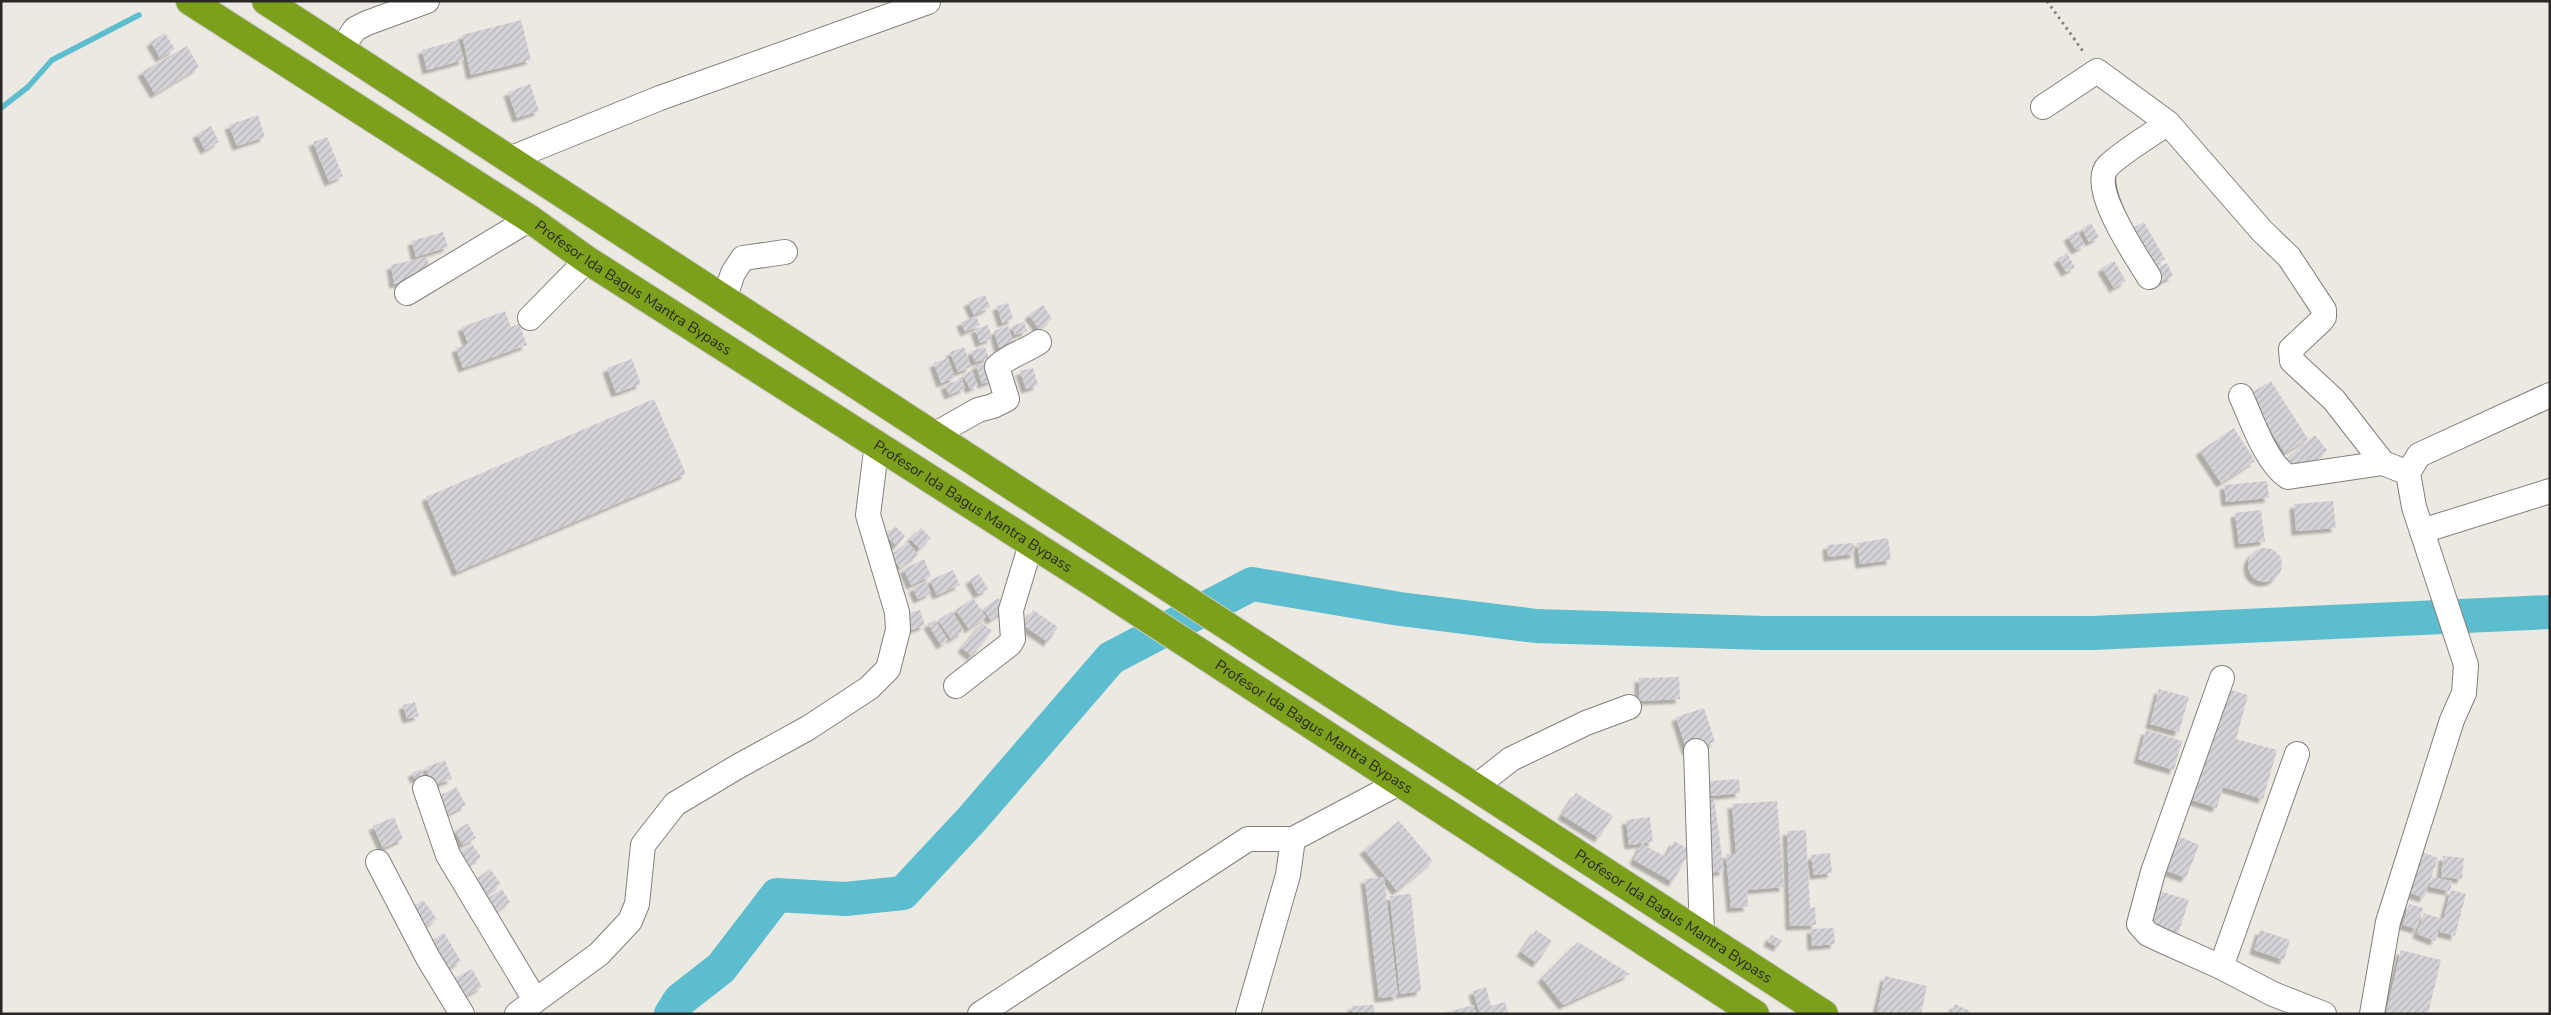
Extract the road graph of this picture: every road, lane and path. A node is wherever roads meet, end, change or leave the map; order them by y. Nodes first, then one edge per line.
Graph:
1 (190, 1) edge
2 (266, 1) edge
3 (427, 1) edge
4 (2047, 1) edge
5 (928, 2) edge
6 (340, 50) junction
7 (2097, 71) junction
8 (2043, 107) dead end
9 (2168, 123) junction
10 (509, 159) junction
11 (530, 219) junction
12 (785, 252) dead end
13 (587, 260) junction
14 (2149, 277) dead end
15 (407, 293) dead end
16 (724, 300) junction
17 (530, 318) dead end
18 (1039, 342) dead end
19 (2550, 395) edge
20 (2241, 396) dead end
21 (934, 435) junction
22 (877, 443) junction
23 (2383, 463) junction
24 (2408, 473) junction
25 (2550, 491) edge
26 (2422, 531) junction
27 (1031, 544) junction
28 (2222, 678) dead end
29 (956, 686) dead end
30 (1629, 707) dead end
31 (1696, 751) dead end
32 (2297, 754) dead end
33 (1398, 783) junction
34 (425, 788) dead end
35 (1474, 788) junction
36 (1293, 839) junction
37 (378, 862) dead end
38 (1702, 935) junction
39 (2221, 967) junction
40 (526, 1007) edge
41 (462, 1014) edge
42 (980, 1014) edge
43 (1248, 1014) edge
44 (1755, 1014) edge
45 (1824, 1014) edge
46 (2324, 1014) edge
47 (2372, 1014) edge

1 - 11 highway, Profesor Ida Bagus Mantra Bypass
2 - 6 highway, Profesor Ida Bagus Mantra Bypass
3 - 6 street
4 - 7 path
5 - 10 street
6 - 10 highway, Profesor Ida Bagus Mantra Bypass
7 - 8 street
7 - 9 street
9 - 14 street
9 - 23 street
10 - 16 highway, Profesor Ida Bagus Mantra Bypass
11 - 13 highway, Profesor Ida Bagus Mantra Bypass
11 - 15 street
12 - 16 street
13 - 17 street
13 - 22 highway, Profesor Ida Bagus Mantra Bypass
16 - 21 highway, Profesor Ida Bagus Mantra Bypass
18 - 21 street
19 - 24 street
20 - 23 street
21 - 35 highway, Profesor Ida Bagus Mantra Bypass
22 - 27 highway, Profesor Ida Bagus Mantra Bypass
22 - 40 street
23 - 24 street
24 - 26 street
25 - 26 street
26 - 47 street
27 - 29 street
27 - 33 highway, Profesor Ida Bagus Mantra Bypass
28 - 39 street
30 - 35 street
31 - 38 street
32 - 39 street
33 - 36 street
33 - 44 highway, Profesor Ida Bagus Mantra Bypass
34 - 40 street
35 - 38 highway, Profesor Ida Bagus Mantra Bypass
36 - 42 street
36 - 43 street
37 - 41 street
38 - 45 highway, Profesor Ida Bagus Mantra Bypass
39 - 46 street

